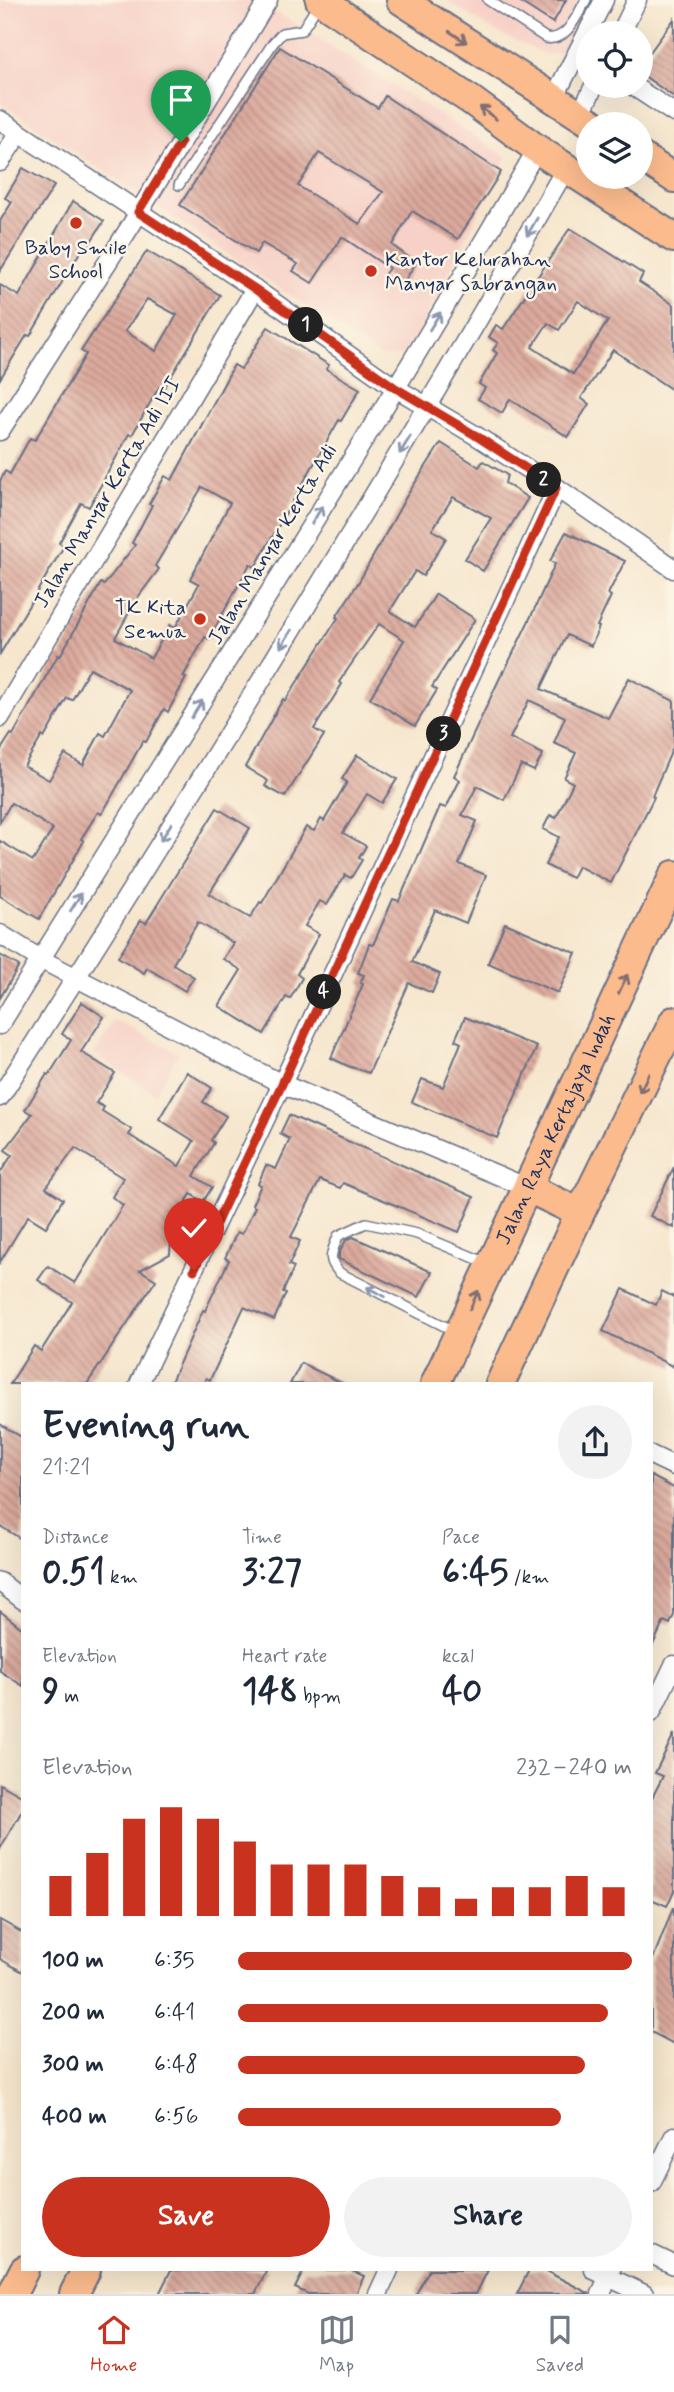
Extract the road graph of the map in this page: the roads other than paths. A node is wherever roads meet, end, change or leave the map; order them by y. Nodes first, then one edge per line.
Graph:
1 (268, 0) edge
2 (320, 0) edge
3 (401, 0) edge
4 (488, 0) edge
5 (586, 0) edge
6 (604, 0) edge
7 (637, 0) edge
8 (627, 21) edge
9 (651, 98) edge
10 (573, 111) edge
11 (674, 113) edge
12 (0, 120) edge
13 (19, 133) junction
14 (552, 159) junction
15 (0, 162) edge
16 (653, 164) edge
17 (674, 178) edge
18 (180, 185) dead end
19 (138, 212) junction
20 (674, 238) edge
21 (255, 289) junction
22 (399, 390) junction
23 (426, 405) junction
24 (0, 430) edge
25 (556, 488) junction
26 (674, 569) edge
27 (0, 718) edge
28 (674, 875) edge
29 (0, 934) edge
30 (44, 962) junction
31 (72, 976) junction
32 (674, 1021) edge
33 (0, 1025) edge
34 (282, 1084) junction
35 (0, 1097) edge
36 (528, 1188) junction
37 (580, 1213) junction
38 (492, 1264) junction
39 (459, 1334) junction
40 (140, 1382) edge
41 (436, 1382) edge
42 (501, 1382) edge
43 (653, 1456) edge
44 (674, 1466) edge
45 (0, 1582) edge
46 (21, 1598) edge
47 (674, 1665) edge
48 (653, 1709) edge
49 (674, 2136) edge
50 (653, 2179) edge
51 (653, 2255) edge
52 (674, 2265) edge
53 (23, 2271) edge
54 (86, 2271) edge
55 (389, 2271) edge
56 (604, 2272) edge
57 (12, 2294) edge
58 (74, 2294) edge
59 (378, 2294) edge
60 (601, 2294) edge
61 (644, 2294) edge

1 - 19 street
14 -> 2 main road
2 - 18 lane
3 -> 10 main road
4 - 5 lane
6 - 10 street
7 - 8 street
9 - 11 street
12 - 13 street
13 - 15 street
13 - 19 street
14 - 20 main road
22 -> 14 street, Jalan Manyar Kerta Adi
14 -> 23 street
16 - 17 main road
19 - 21 street
19 - 24 street
21 - 22 street
21 - 27 street, Jalan Manyar Kerta Adi III
22 - 23 street
30 -> 22 street, Jalan Manyar Kerta Adi
23 - 25 street
23 -> 31 street
25 - 26 street
25 - 34 street
36 -> 28 main road, Jalan Raya Kertajaya Indah
29 - 30 street
30 - 31 street
30 - 33 street, Jalan Manyar Kerta Adi
31 - 34 street
31 - 35 street
32 -> 37 main road
34 - 36 street
34 - 40 street
36 - 37 main road
36 - 38 main road, Jalan Raya Kertajaya Indah
37 - 42 main road
39 -> 38 main road, Jalan Raya Kertajaya Indah
39 -> 38 lane
39 - 41 main road, Jalan Raya Kertajaya Indah
43 - 44 street
45 - 46 street
47 - 48 street
49 - 50 street
51 - 52 street
53 - 57 main road
54 - 58 main road
55 - 59 street
56 - 60 street
56 - 61 street

